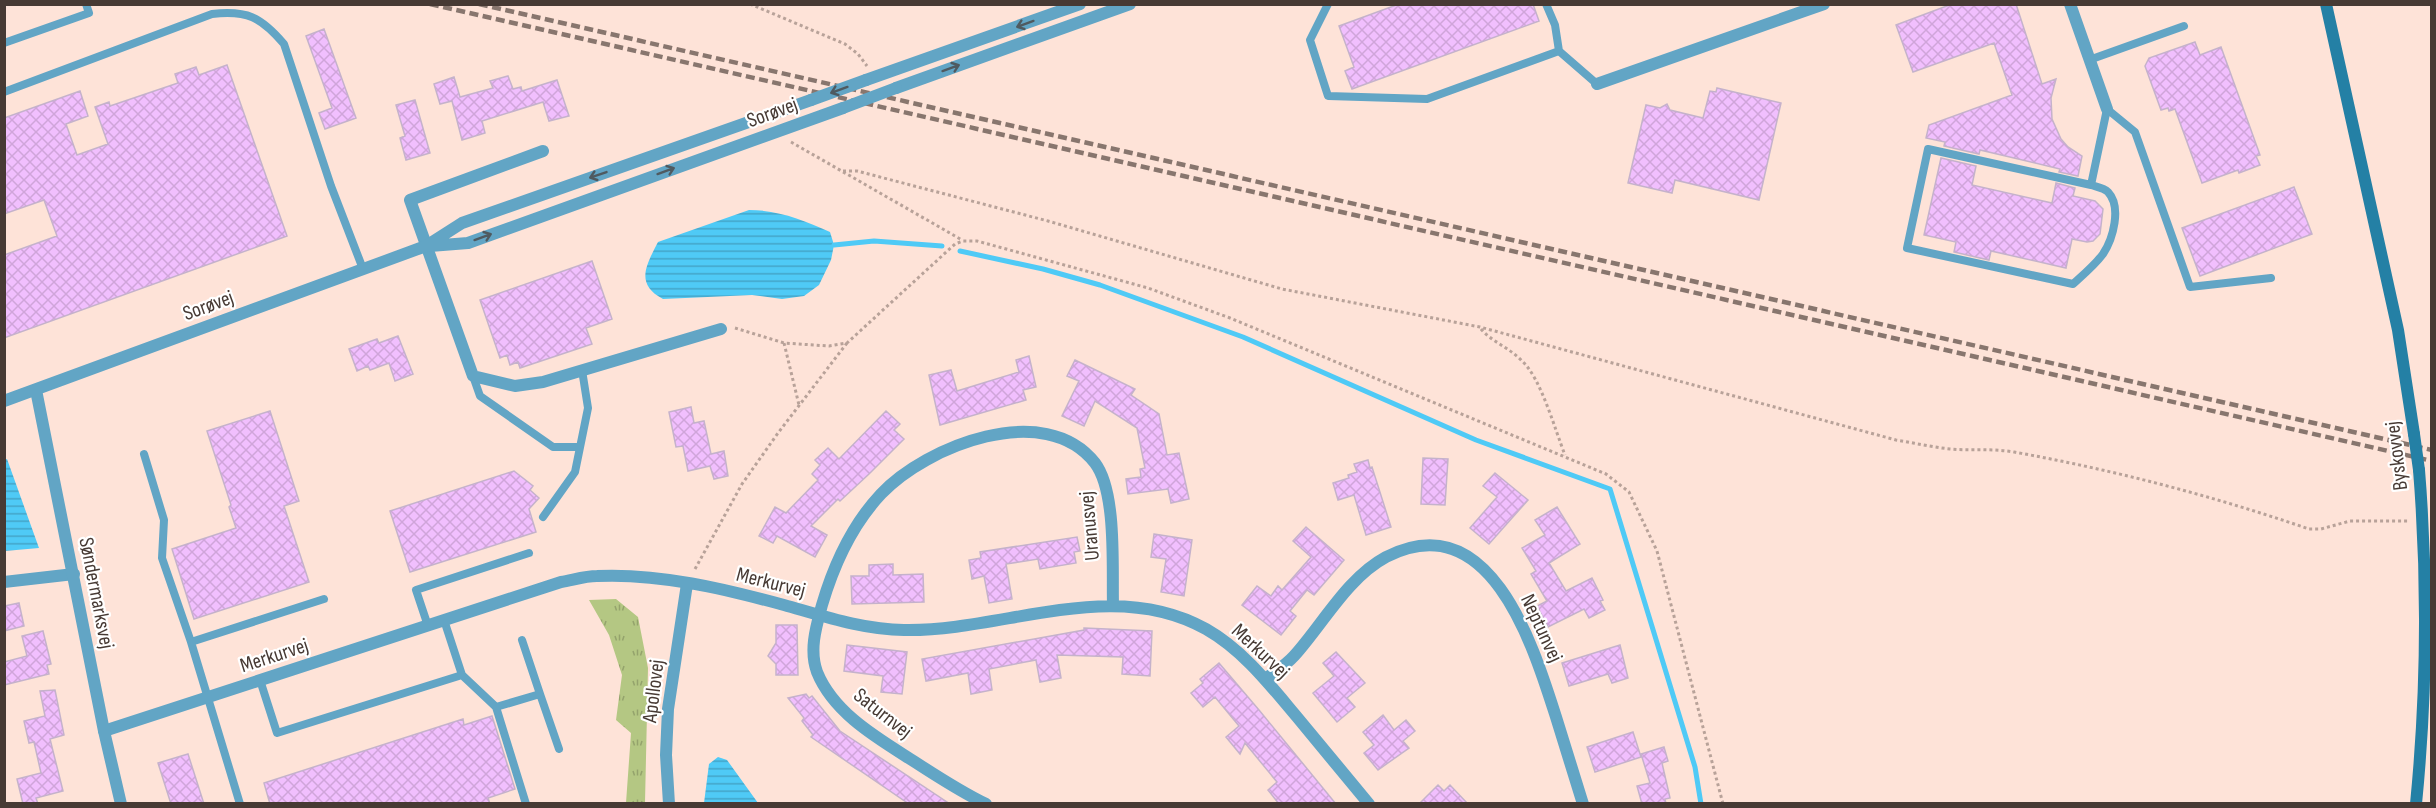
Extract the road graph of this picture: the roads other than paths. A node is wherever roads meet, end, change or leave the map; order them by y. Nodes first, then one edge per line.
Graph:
1 (86, 4) edge
2 (1080, 4) edge
3 (1130, 4) edge
4 (1328, 4) edge
5 (1546, 4) edge
6 (1824, 4) edge
7 (2070, 4) edge
8 (2325, 4) edge
9 (1800, 8) edge
10 (2184, 26) dead end
11 (4, 43) edge
12 (1559, 51) junction
13 (2089, 60) junction
14 (1597, 84) joint
15 (4, 92) edge
16 (2107, 109) junction
17 (543, 151) dead end
18 (2091, 185) junction
19 (426, 246) junction
20 (363, 269) junction
21 (2271, 278) dead end
22 (721, 329) road end
23 (582, 370) junction
24 (473, 376) junction
25 (36, 390) junction
26 (4, 401) edge
27 (580, 447) junction
28 (144, 454) dead end
29 (543, 517) dead end
30 (529, 553) dead end
31 (74, 574) junction
32 (4, 582) edge
33 (687, 584) junction
34 (324, 599) dead end
35 (1113, 605) junction
36 (820, 615) junction
37 (444, 620) junction
38 (428, 626) junction
39 (522, 640) dead end
40 (191, 642) junction
41 (462, 675) junction
42 (1265, 679) junction
43 (261, 680) junction
44 (540, 694) junction
45 (208, 697) junction
46 (496, 707) junction
47 (104, 731) junction
48 (559, 749) dead end
49 (122, 804) edge
50 (240, 804) edge
51 (526, 804) edge
52 (669, 804) edge
53 (986, 804) edge
54 (1369, 804) edge
55 (1583, 804) edge
56 (2416, 804) edge

1 - 11 lane
2 -> 19 street, Sorøvej, bridge
19 -> 3 street, Sorøvej, bridge
4 - 12 lane
5 - 12 lane
6 - 9 street
7 - 13 street
8 - 56 main road, Byskovvej, bridge
9 - 14 street
10 - 13 lane
12 - 14 lane
13 - 16 street
15 - 20 lane
16 - 18 lane
16 - 21 lane
17 - 19 street
18 - 18 lane
19 - 20 street, Sorøvej
19 - 24 street
20 - 25 street, Sorøvej
22 - 23 street
23 - 24 street
23 - 27 lane
24 - 27 lane
25 - 26 street, Sorøvej
25 - 31 street, Søndermarksvej
27 - 29 lane
28 - 40 lane
30 - 38 lane
31 - 32 street
31 - 47 street, Søndermarksvej
33 - 36 street, Merkurvej
33 - 37 street, Merkurvej
33 - 52 street, Apollovej
34 - 40 lane
35 - 36 street, Merkurvej
35 - 36 street, Uranusvej
35 - 42 street, Merkurvej
36 - 53 street, Saturnvej
37 - 38 street, Merkurvej
37 - 41 lane
38 - 43 street, Merkurvej
39 - 44 lane
40 - 45 lane
41 - 43 lane
41 - 46 lane
42 - 54 street, Merkurvej
42 - 55 street, Neptunvej
43 - 45 street, Merkurvej
44 - 46 lane
44 - 48 lane
45 - 47 street, Merkurvej
45 - 50 lane
46 - 51 lane
47 - 49 street, Søndermarksvej

